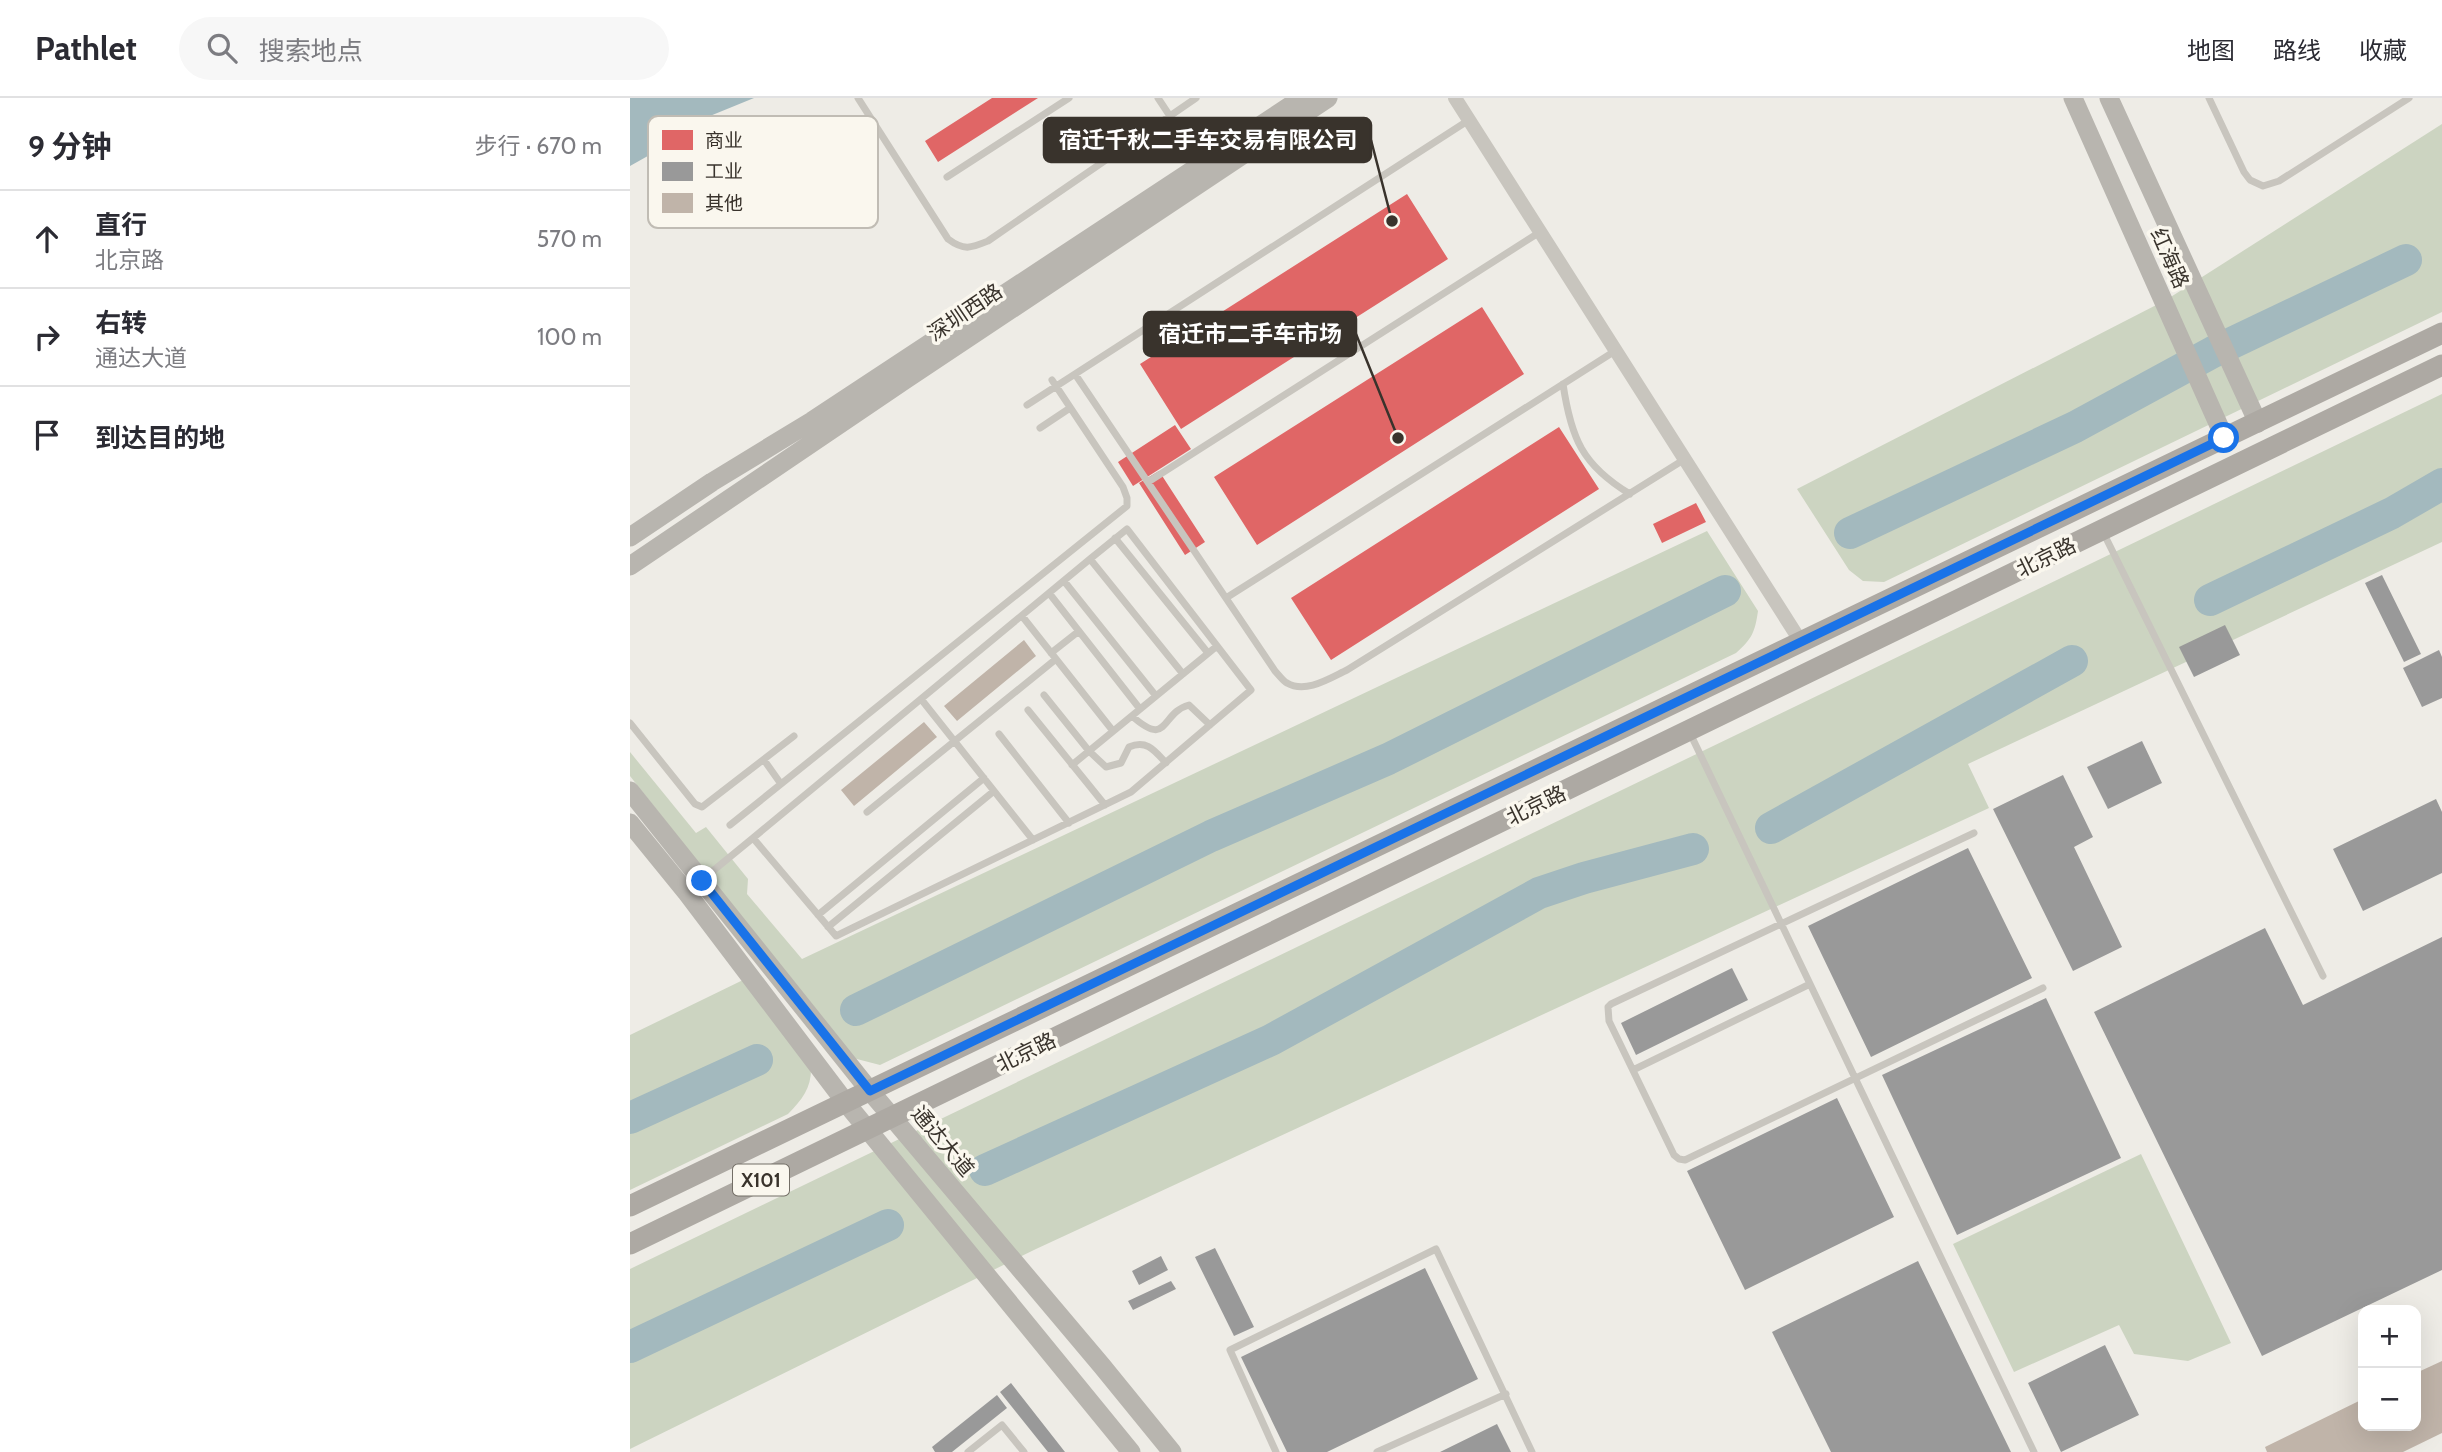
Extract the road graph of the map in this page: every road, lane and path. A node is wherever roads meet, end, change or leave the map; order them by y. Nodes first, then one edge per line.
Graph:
1 (858, 98) edge
2 (1069, 98) edge
3 (1158, 98) edge
4 (1196, 98) edge
5 (1302, 98) edge
6 (1328, 98) edge
7 (1455, 98) edge
8 (2073, 98) edge
9 (2109, 98) edge
10 (2209, 98) edge
11 (2409, 98) edge
12 (869, 116) edge
13 (1170, 116) junction
14 (1469, 120) junction
15 (878, 129) edge
16 (1201, 164) junction
17 (947, 177) dead end
18 (1540, 232) junction
19 (2442, 333) edge
20 (1616, 350) junction
21 (2442, 365) edge
22 (1075, 374) junction
23 (1054, 384) junction
24 (1563, 384) junction
25 (1027, 405) dead end
26 (1070, 408) junction
27 (2258, 423) junction
28 (1040, 428) dead end
29 (2224, 438) junction
30 (1685, 459) junction
31 (1148, 482) junction
32 (1630, 494) junction
33 (2102, 530) junction
34 (630, 537) edge
35 (1115, 538) junction
36 (1090, 559) junction
37 (630, 566) edge
38 (1063, 581) junction
39 (1049, 593) junction
40 (1226, 598) junction
41 (1022, 616) junction
42 (1079, 631) junction
43 (1801, 642) junction
44 (1217, 646) junction
45 (1208, 653) junction
46 (1054, 656) junction
47 (1183, 674) junction
48 (1044, 695) dead end
49 (1157, 695) junction
50 (921, 699) junction
51 (1140, 709) junction
52 (1028, 710) dead end
53 (1132, 716) junction
54 (630, 723) edge
55 (1210, 725) junction
56 (1113, 731) junction
57 (1689, 731) junction
58 (999, 734) dead end
59 (794, 736) dead end
60 (955, 741) junction
61 (1089, 751) junction
62 (764, 760) junction
63 (1166, 763) junction
64 (1072, 765) junction
65 (984, 778) junction
66 (781, 784) junction
67 (630, 791) edge
68 (994, 791) junction
69 (1105, 805) junction
70 (867, 812) dead end
71 (630, 823) edge
72 (1069, 823) junction
73 (730, 825) dead end
74 (1974, 833) dead end
75 (753, 838) junction
76 (1033, 840) junction
77 (694, 887) junction
78 (818, 915) junction
79 (1781, 924) junction
80 (828, 927) junction
81 (2323, 976) dead end
82 (1810, 984) junction
83 (2043, 988) dead end
84 (1633, 1070) junction
85 (1855, 1078) junction
86 (870, 1091) junction
87 (846, 1103) junction
88 (892, 1117) junction
89 (868, 1129) junction
90 (630, 1206) edge
91 (630, 1244) edge
92 (1506, 1394) junction
93 (968, 1452) edge
94 (1024, 1452) edge
95 (1131, 1452) edge
96 (1172, 1452) edge
97 (1276, 1452) edge
98 (1377, 1452) edge
99 (1532, 1452) edge
100 (2034, 1452) edge

1 - 12 lane
2 - 17 lane
3 - 13 lane
4 - 13 lane
5 - 16 street, 深圳西路
6 - 37 street, 深圳西路
7 - 14 street
8 - 29 street, 红海路
9 - 27 street, 红海路
10 - 11 lane
13 - 15 lane
13 - 16 lane
14 - 18 street
14 - 22 lane
16 - 34 street, 深圳西路
18 - 20 street
18 - 31 lane
19 - 27 main road, 北京路 / X101
20 - 24 lane
20 - 30 street
21 - 33 main road, 北京路 / X101
22 - 23 lane
22 - 31 lane
23 - 25 lane
23 - 26 lane
24 - 32 lane
24 - 40 lane
26 - 28 lane
26 - 66 lane
27 - 29 main road, 北京路 / X101
29 - 43 main road, 北京路 / X101
30 - 32 lane
30 - 43 street
31 - 40 lane
32 - 40 lane
33 - 57 main road, 北京路 / X101
33 - 81 lane
35 - 36 lane
35 - 44 lane
35 - 45 lane
36 - 38 lane
36 - 47 lane
38 - 39 lane
38 - 49 lane
39 - 41 lane
39 - 42 lane
41 - 46 lane
41 - 50 lane
42 - 46 lane
42 - 51 lane
43 - 86 main road, 北京路 / X101
44 - 45 lane
44 - 55 lane
45 - 47 lane
46 - 56 lane
46 - 60 lane
47 - 49 lane
48 - 61 lane
49 - 51 lane
50 - 60 lane
50 - 75 lane
51 - 53 lane
52 - 64 lane
53 - 55 lane
53 - 56 lane
54 - 62 lane
55 - 63 lane
56 - 61 lane
57 - 79 lane
57 - 88 main road, 北京路 / X101
58 - 72 lane
59 - 62 lane
60 - 65 lane
60 - 70 lane
61 - 63 lane
61 - 64 lane
62 - 66 lane
63 - 69 lane
64 - 69 lane
65 - 68 lane
65 - 78 lane
66 - 73 lane
67 - 77 street, 通达大道
68 - 76 lane
68 - 80 lane
69 - 72 lane
71 - 77 street, 通达大道
72 - 76 lane
74 - 79 lane
75 - 77 lane
75 - 78 lane
76 - 80 lane
77 - 86 street, 通达大道
77 - 87 street, 通达大道
78 - 80 lane
79 - 82 lane
79 - 84 lane
82 - 84 lane
82 - 85 lane
83 - 85 lane
84 - 85 lane
85 - 100 lane
86 - 87 main road, 北京路 / X101
86 - 88 street, 通达大道
87 - 89 street, 通达大道
87 - 90 main road, 北京路 / X101
88 - 89 main road, 北京路 / X101
88 - 96 street, 通达大道
89 - 91 main road, 北京路 / X101
89 - 95 street, 通达大道
92 - 97 lane
92 - 98 lane
92 - 99 lane
93 - 94 lane

